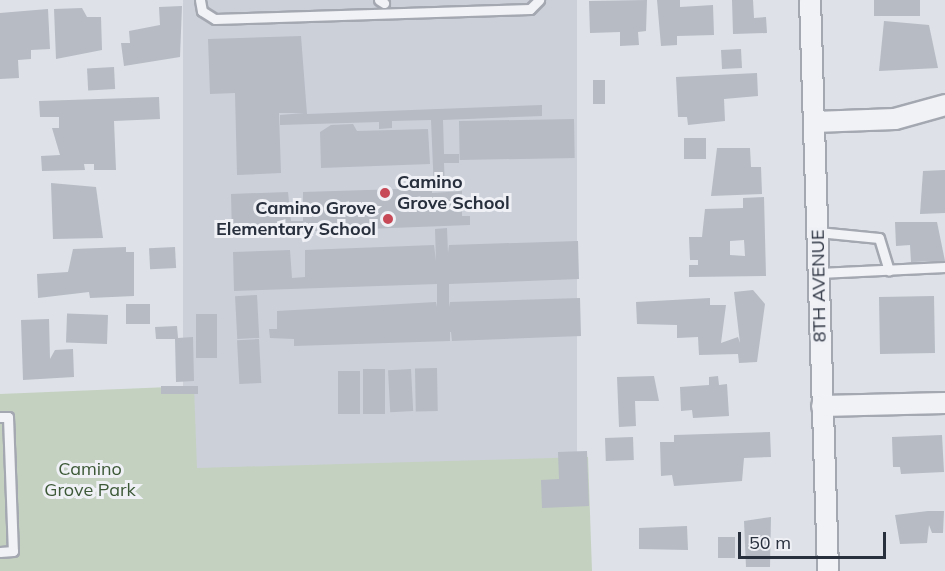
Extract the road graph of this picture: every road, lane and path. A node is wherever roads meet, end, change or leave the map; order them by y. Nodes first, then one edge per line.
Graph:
1 (200, 0) edge
2 (539, 0) edge
3 (810, 0) edge
4 (384, 4) edge
5 (945, 105) edge
6 (815, 122) junction
7 (818, 232) junction
8 (945, 267) edge
9 (889, 270) junction
10 (819, 273) junction
11 (945, 403) edge
12 (822, 406) junction
13 (0, 417) edge
14 (0, 552) edge
15 (828, 571) edge

1 - 4 lane
2 - 4 lane
3 - 6 street, 8TH AVENUE
5 - 6 street
6 - 7 street, 8TH AVENUE
7 - 9 lane
7 - 10 street, 8TH AVENUE
8 - 9 lane
9 - 10 lane
10 - 12 street, 8TH AVENUE
11 - 12 street
12 - 15 street, 8TH AVENUE
13 - 14 lane

